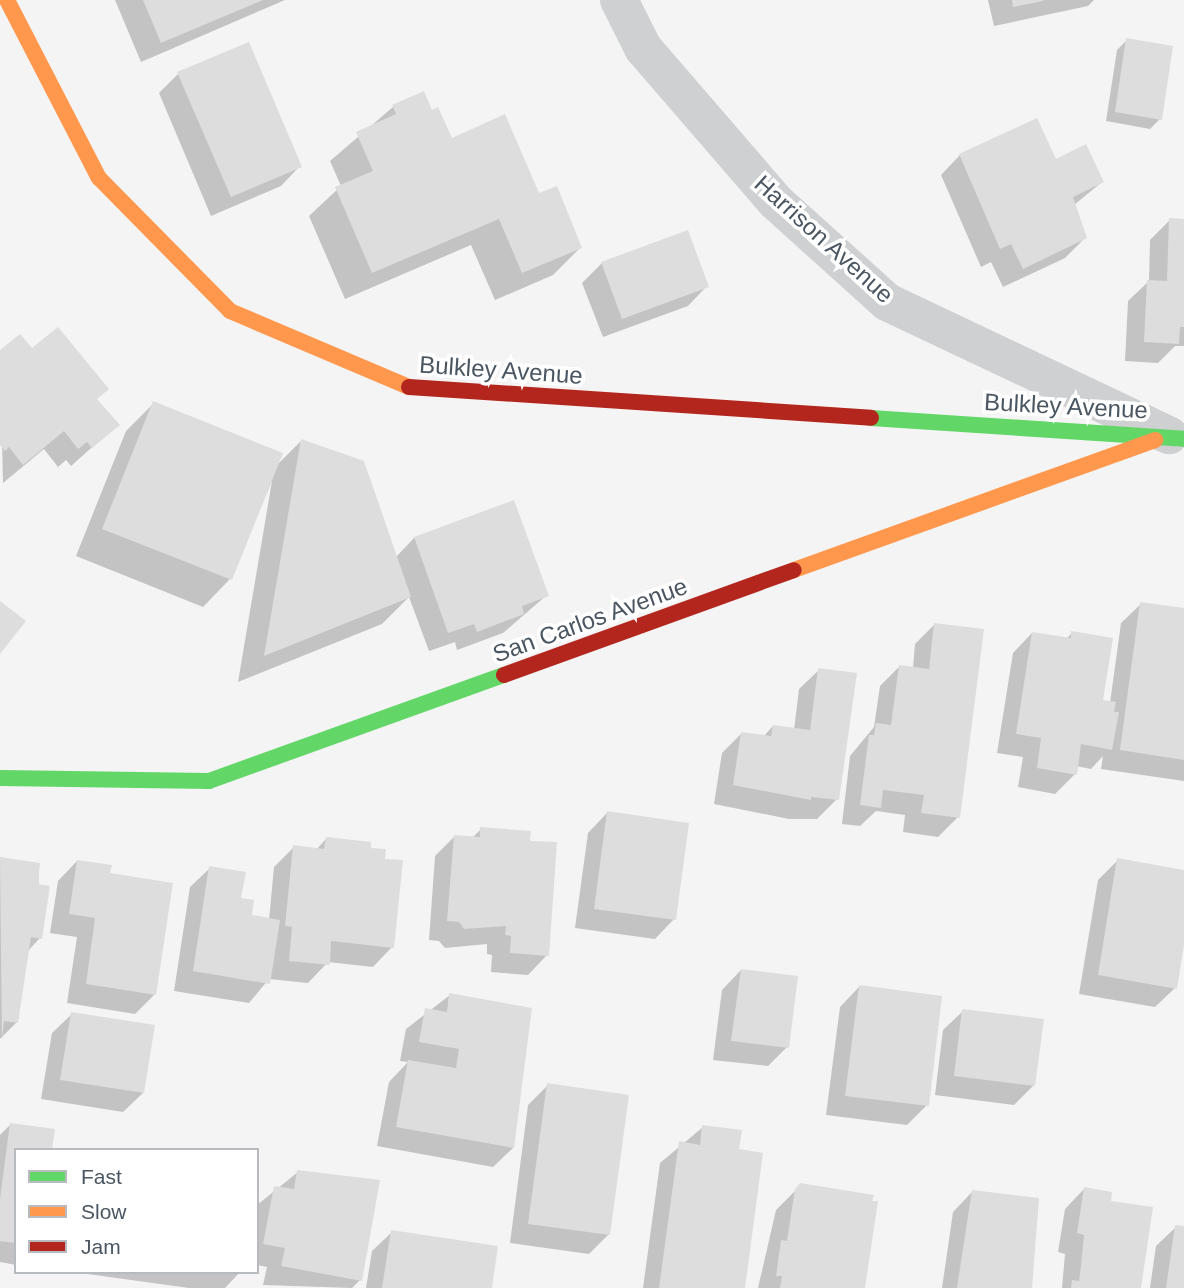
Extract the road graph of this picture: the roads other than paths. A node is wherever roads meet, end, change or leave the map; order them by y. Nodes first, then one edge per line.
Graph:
1 (7, 0) edge
2 (619, 0) edge
3 (1179, 435) edge
4 (0, 778) edge

1 - 3 street, Bulkley Avenue
2 - 3 street, Harrison Avenue
3 - 4 street, San Carlos Avenue

